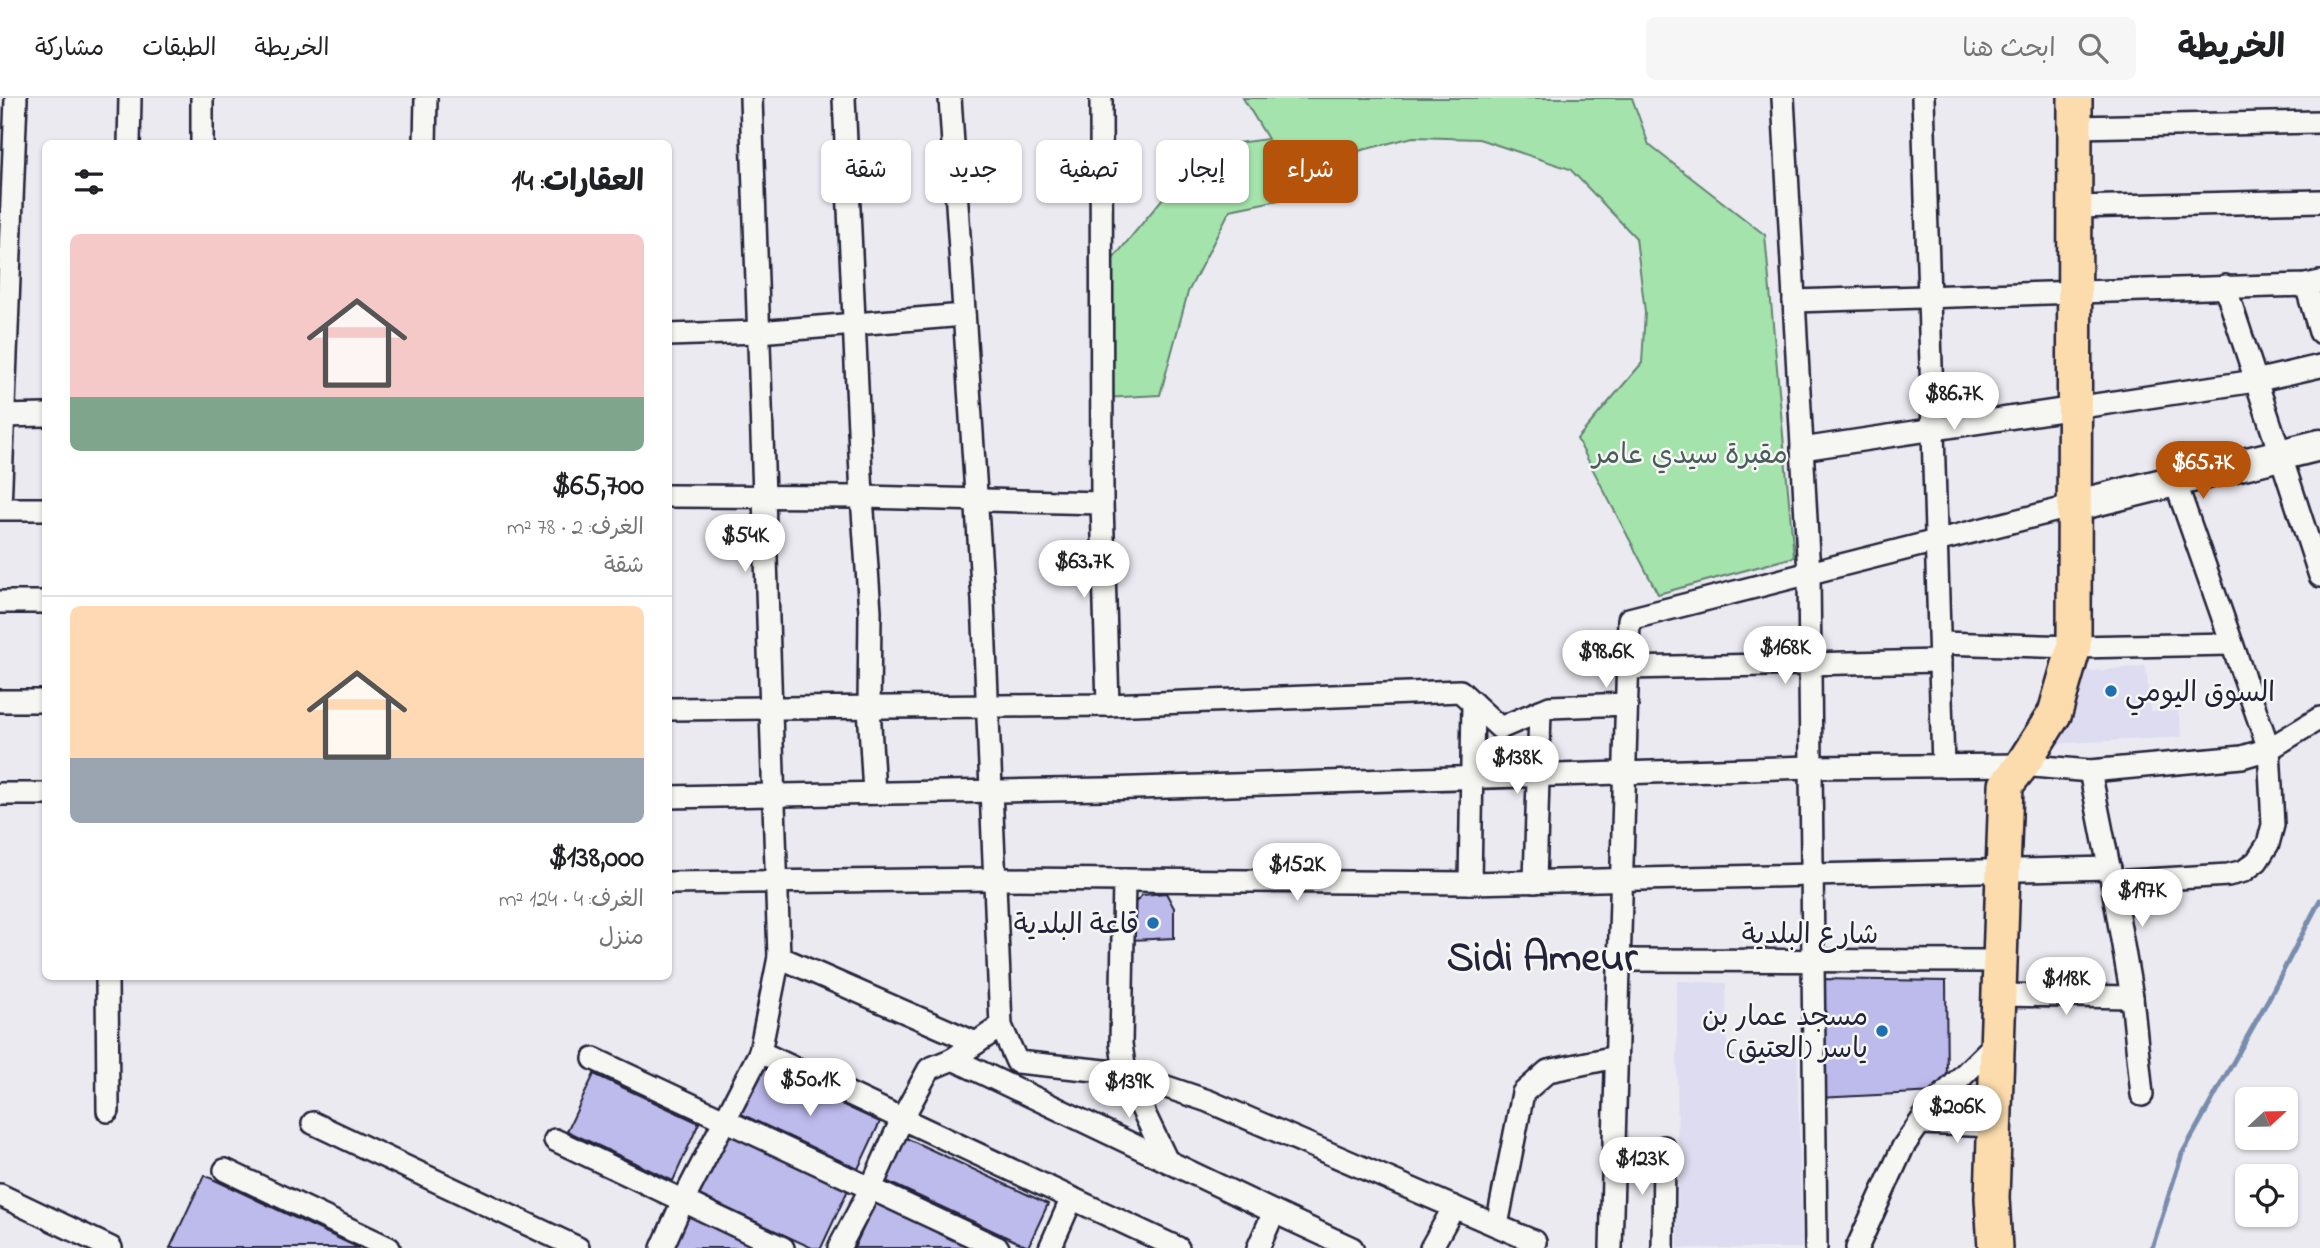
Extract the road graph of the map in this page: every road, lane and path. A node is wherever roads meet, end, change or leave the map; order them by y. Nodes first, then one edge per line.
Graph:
1 (16, 98) edge
2 (130, 98) edge
3 (202, 98) edge
4 (426, 98) edge
5 (751, 98) edge
6 (844, 98) edge
7 (950, 98) edge
8 (1101, 98) edge
9 (1783, 98) edge
10 (1923, 98) edge
11 (2075, 113) edge
12 (2320, 122) edge
13 (129, 140) edge
14 (202, 140) edge
15 (425, 140) edge
16 (2320, 201) edge
17 (2075, 207) junction
18 (2313, 283) edge
19 (2225, 286) junction
20 (2074, 290) junction
21 (1927, 296) junction
22 (1794, 301) junction
23 (964, 315) junction
24 (854, 324) junction
25 (758, 332) junction
26 (2320, 332) edge
27 (672, 335) edge
28 (2320, 366) edge
29 (2255, 381) junction
30 (2074, 408) junction
31 (42, 415) edge
32 (1, 416) edge
33 (1933, 430) junction
34 (2320, 445) edge
35 (1802, 449) junction
36 (2279, 455) junction
37 (2175, 481) junction
38 (672, 496) edge
39 (764, 497) junction
40 (862, 497) junction
41 (976, 500) junction
42 (1102, 503) junction
43 (2074, 506) junction
44 (0, 509) edge
45 (42, 509) edge
46 (0, 516) edge
47 (1938, 541) junction
48 (1809, 573) junction
49 (2320, 576) edge
50 (0, 602) edge
51 (42, 602) edge
52 (2232, 644) junction
53 (2074, 647) junction
54 (1940, 652) junction
55 (1810, 665) junction
56 (1628, 668) junction
57 (0, 701) edge
58 (42, 701) edge
59 (1473, 703) junction
60 (1627, 704) junction
61 (1108, 705) junction
62 (988, 707) junction
63 (771, 708) junction
64 (869, 708) junction
65 (672, 709) edge
66 (1540, 711) junction
67 (2320, 718) edge
68 (2269, 749) junction
69 (2022, 765) junction
70 (1811, 766) junction
71 (1943, 766) junction
72 (2090, 771) junction
73 (1625, 773) junction
74 (1538, 776) junction
75 (1472, 778) junction
76 (991, 792) junction
77 (874, 793) junction
78 (0, 794) edge
79 (42, 794) edge
80 (773, 795) junction
81 (672, 797) edge
82 (2003, 872) junction
83 (2111, 875) junction
84 (1812, 876) junction
85 (995, 879) junction
86 (1124, 880) junction
87 (1622, 880) junction
88 (776, 881) junction
89 (1535, 882) junction
90 (672, 883) edge
91 (1470, 883) junction
92 (779, 957) junction
93 (1619, 960) junction
94 (1813, 961) junction
95 (2001, 961) junction
96 (107, 980) edge
97 (2000, 995) junction
98 (2132, 997) junction
99 (1001, 1026) junction
100 (1999, 1040) junction
101 (976, 1043) junction
102 (760, 1052) junction
103 (1616, 1057) junction
104 (594, 1059) dead end
105 (953, 1059) junction
106 (1125, 1073) junction
107 (2142, 1095) dead end
108 (1941, 1098) junction
109 (108, 1111) dead end
110 (1996, 1112) junction
111 (902, 1119) junction
112 (726, 1120) junction
113 (313, 1123) dead end
114 (1920, 1123) junction
115 (555, 1140) dead end
116 (1664, 1147) dead end
117 (1167, 1161) junction
118 (225, 1170) dead end
119 (871, 1188) junction
120 (0, 1195) edge
121 (1072, 1198) junction
122 (683, 1201) junction
123 (1454, 1206) junction
124 (1274, 1212) junction
125 (1497, 1225) junction
126 (1540, 1246) edge
127 (111, 1248) edge
128 (389, 1248) edge
129 (578, 1248) edge
130 (662, 1248) edge
131 (783, 1248) edge
132 (839, 1248) edge
133 (998, 1248) edge
134 (1050, 1248) edge
135 (1178, 1248) edge
136 (1258, 1248) edge
137 (1352, 1248) edge
138 (1432, 1248) edge
139 (1611, 1248) edge
140 (1663, 1248) edge
141 (1816, 1248) edge
142 (1857, 1248) edge
143 (1995, 1248) edge

1 - 32 street
2 - 13 street
3 - 14 street
4 - 15 street
5 - 25 street
6 - 24 street
7 - 23 street
8 - 42 street
9 - 22 street
10 - 21 street
11 - 12 street
11 - 17 main road
16 - 17 street
17 - 20 main road
18 - 19 street
18 - 26 street
19 - 20 street
19 - 29 street
20 - 21 street
20 - 30 main road
21 - 22 street
21 - 33 street
22 - 35 street
23 - 24 street
23 - 41 street
24 - 25 street
24 - 40 street
25 - 27 street
25 - 39 street
28 - 29 street
29 - 30 street
29 - 36 street
30 - 33 street
30 - 43 main road
31 - 32 street
32 - 44 street
33 - 35 street
33 - 47 street
34 - 36 main road
35 - 48 street
36 - 37 main road
36 - 49 street
37 - 43 main road
37 - 52 street
38 - 39 street
39 - 40 street
39 - 63 street
40 - 41 street
40 - 64 street
41 - 42 street
41 - 62 street
42 - 61 street
43 - 47 street
43 - 53 main road
44 - 45 street
44 - 46 street
47 - 48 street
47 - 54 street
48 - 55 street
48 - 56 street
50 - 51 street
52 - 53 street
52 - 68 street
53 - 54 street
53 - 69 main road
54 - 55 street
54 - 71 street
55 - 56 street
55 - 70 street
56 - 60 street
57 - 58 street
59 - 61 street
59 - 66 street
59 - 75 street
60 - 66 street
60 - 73 street
61 - 62 street
62 - 64 street
62 - 76 street
63 - 64 street
63 - 65 street
63 - 80 street
64 - 77 street
66 - 74 street
67 - 68 street
68 - 72 street
68 - 83 street
69 - 71 street
69 - 72 street
69 - 82 main road
70 - 71 street
70 - 73 street
70 - 84 street
72 - 83 street
73 - 74 street
73 - 87 street
74 - 75 street
74 - 89 street
75 - 76 street
75 - 91 street
76 - 77 street
76 - 85 street
77 - 80 street
78 - 79 street
80 - 81 street
80 - 88 street
82 - 83 street
82 - 84 street
82 - 95 main road
83 - 98 street
84 - 87 street
84 - 94 street
85 - 86 street
85 - 88 street
85 - 99 street
86 - 91 street
86 - 106 street
87 - 89 street
87 - 93 street
88 - 90 street
88 - 92 street
89 - 91 street
92 - 101 street
92 - 102 street
93 - 94 street, شارع البلدية
93 - 103 street
94 - 95 street, شارع البلدية
94 - 141 street
95 - 97 main road
96 - 109 street
97 - 98 street
97 - 100 main road
98 - 107 street
99 - 101 street
99 - 106 street
100 - 108 street
100 - 110 main road
101 - 105 street
102 - 111 street
102 - 112 street
103 - 125 street
103 - 139 street
104 - 112 street
105 - 111 street
105 - 117 street
106 - 117 street
106 - 123 street
108 - 110 street
108 - 114 street
110 - 114 street
110 - 143 main road
111 - 119 street
111 - 121 street
112 - 119 street
112 - 122 street
113 - 129 street
114 - 142 street
115 - 122 street
116 - 140 street
117 - 124 street
118 - 128 street
119 - 132 street
119 - 133 street
120 - 127 street
121 - 134 street
121 - 135 street
122 - 130 street
122 - 131 street
123 - 125 street
123 - 138 street
124 - 136 street
124 - 137 street
125 - 126 street

